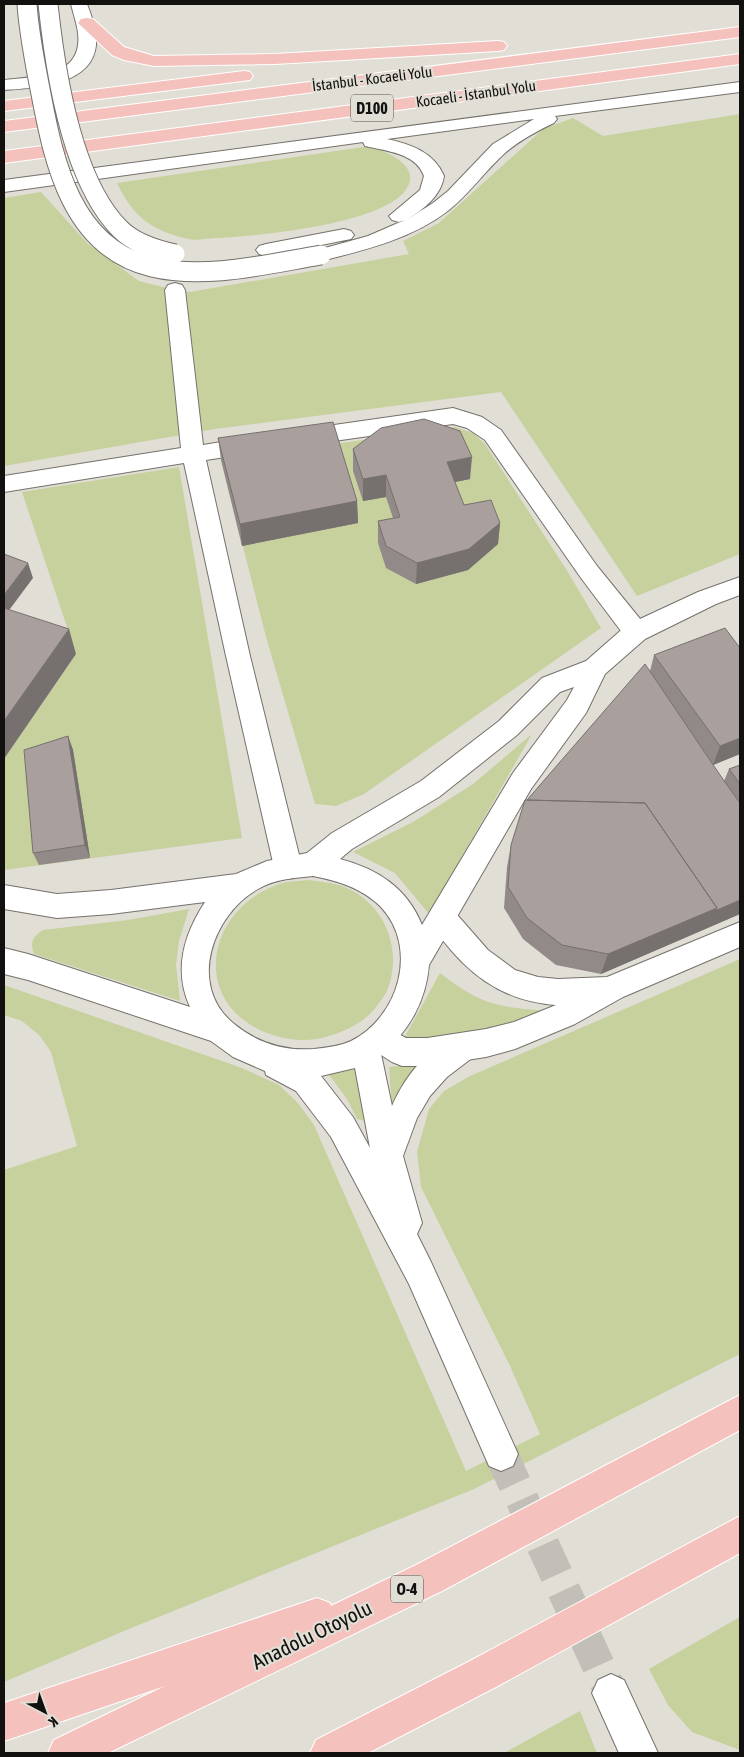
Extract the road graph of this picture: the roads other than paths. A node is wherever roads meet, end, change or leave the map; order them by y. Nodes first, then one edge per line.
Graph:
1 (27, 4) edge
2 (48, 4) edge
3 (79, 4) edge
4 (87, 23) junction
5 (740, 32) edge
6 (700, 37) junction
7 (462, 48) junction
8 (740, 59) edge
9 (4, 73) edge
10 (26, 83) junction
11 (4, 85) edge
12 (740, 87) edge
13 (4, 106) edge
14 (572, 108) junction
15 (4, 127) edge
16 (346, 140) junction
17 (4, 157) edge
18 (4, 186) edge
19 (175, 290) dead end
20 (193, 453) junction
21 (4, 484) edge
22 (740, 586) edge
23 (636, 632) junction
24 (595, 668) junction
25 (301, 865) junction
26 (241, 885) junction
27 (4, 897) edge
28 (442, 918) junction
29 (740, 934) edge
30 (417, 960) junction
31 (4, 961) edge
32 (614, 988) junction
33 (219, 1030) junction
34 (372, 1043) junction
35 (462, 1048) junction
36 (267, 1060) junction
37 (387, 1156) junction
38 (420, 1273) junction
39 (740, 1412) edge
40 (501, 1454) tunnel mouth
41 (740, 1534) edge
42 (429, 1578) junction
43 (611, 1693) tunnel mouth
44 (4, 1722) edge
45 (66, 1753) edge
46 (329, 1753) edge
47 (639, 1753) edge

1 - 14 main road, bridge
2 - 16 main road, bridge
3 - 4 main road
4 - 7 highway
4 - 10 main road
5 - 6 highway, İstanbul - Kocaeli Yolu / D100
6 - 7 highway
6 - 15 highway, İstanbul - Kocaeli Yolu / D100
7 - 13 highway
8 - 17 highway, Kocaeli - İstanbul Yolu / D100
9 - 10 main road
10 - 11 main road
12 - 14 main road
14 - 16 main road
16 - 18 main road
19 - 20 main road
20 - 21 main road
20 - 23 main road
20 - 25 main road
22 - 23 main road
23 - 24 main road
24 - 25 main road
24 - 28 main road
25 - 26 main road
25 - 30 main road
26 - 27 main road
26 - 33 main road
28 - 30 main road
28 - 32 main road
29 - 32 main road
30 - 34 main road
31 - 33 main road
32 - 35 main road
33 - 36 main road
34 - 35 main road
34 - 36 main road
34 - 37 main road
35 - 37 main road
36 - 38 main road
37 - 38 main road
38 - 40 main road
39 - 42 highway, Anadolu Otoyolu / O-4
41 - 46 highway
42 - 44 highway
42 - 45 highway, Anadolu Otoyolu / O-4
43 - 47 main road

